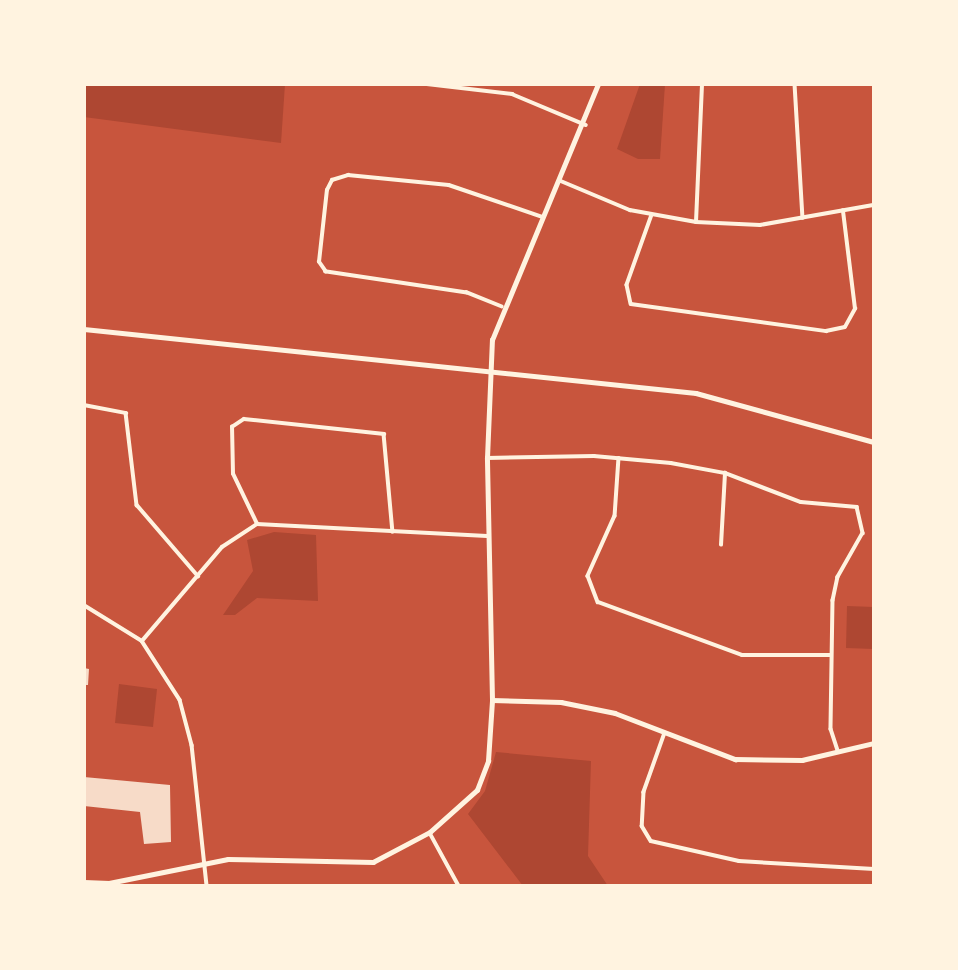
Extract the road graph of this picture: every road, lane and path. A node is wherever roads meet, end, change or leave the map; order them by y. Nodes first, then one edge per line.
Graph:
1 (427, 84) edge
2 (503, 84) edge
3 (598, 84) edge
4 (702, 84) edge
5 (794, 84) edge
6 (504, 93) junction
7 (586, 125) junction
8 (561, 181) junction
9 (874, 205) edge
10 (843, 211) junction
11 (652, 215) junction
12 (543, 217) junction
13 (803, 218) junction
14 (696, 222) junction
15 (502, 307) junction
16 (84, 329) edge
17 (490, 371) junction
18 (84, 405) edge
19 (874, 442) edge
20 (619, 457) junction
21 (486, 458) junction
22 (725, 473) junction
23 (257, 524) junction
24 (393, 532) junction
25 (487, 536) junction
26 (721, 545) dead end
27 (198, 576) junction
28 (84, 605) edge
29 (142, 641) junction
30 (831, 655) junction
31 (492, 700) junction
32 (665, 733) junction
33 (874, 743) edge
34 (838, 753) junction
35 (430, 832) junction
36 (205, 863) junction
37 (874, 869) edge
38 (84, 882) edge
39 (207, 886) edge
40 (459, 886) edge

1 - 6 street
2 - 6 street
3 - 7 street
4 - 14 street
5 - 13 street
6 - 7 street
7 - 8 street
8 - 11 street
8 - 12 street
9 - 10 street
10 - 11 street
10 - 13 street
11 - 14 street
12 - 15 street
12 - 15 street
13 - 14 street
15 - 17 street
16 - 17 street
17 - 19 street
17 - 21 street
18 - 27 street
20 - 21 street
20 - 22 street
20 - 30 street
21 - 25 street
22 - 26 street
22 - 30 street
23 - 24 street
23 - 24 street
23 - 27 street
24 - 25 street
25 - 31 street
27 - 29 street
28 - 29 street
29 - 36 street
30 - 34 street
31 - 32 street
31 - 35 street
32 - 34 street
32 - 37 street
33 - 34 street
35 - 36 street
35 - 40 street
36 - 38 street
36 - 39 street

